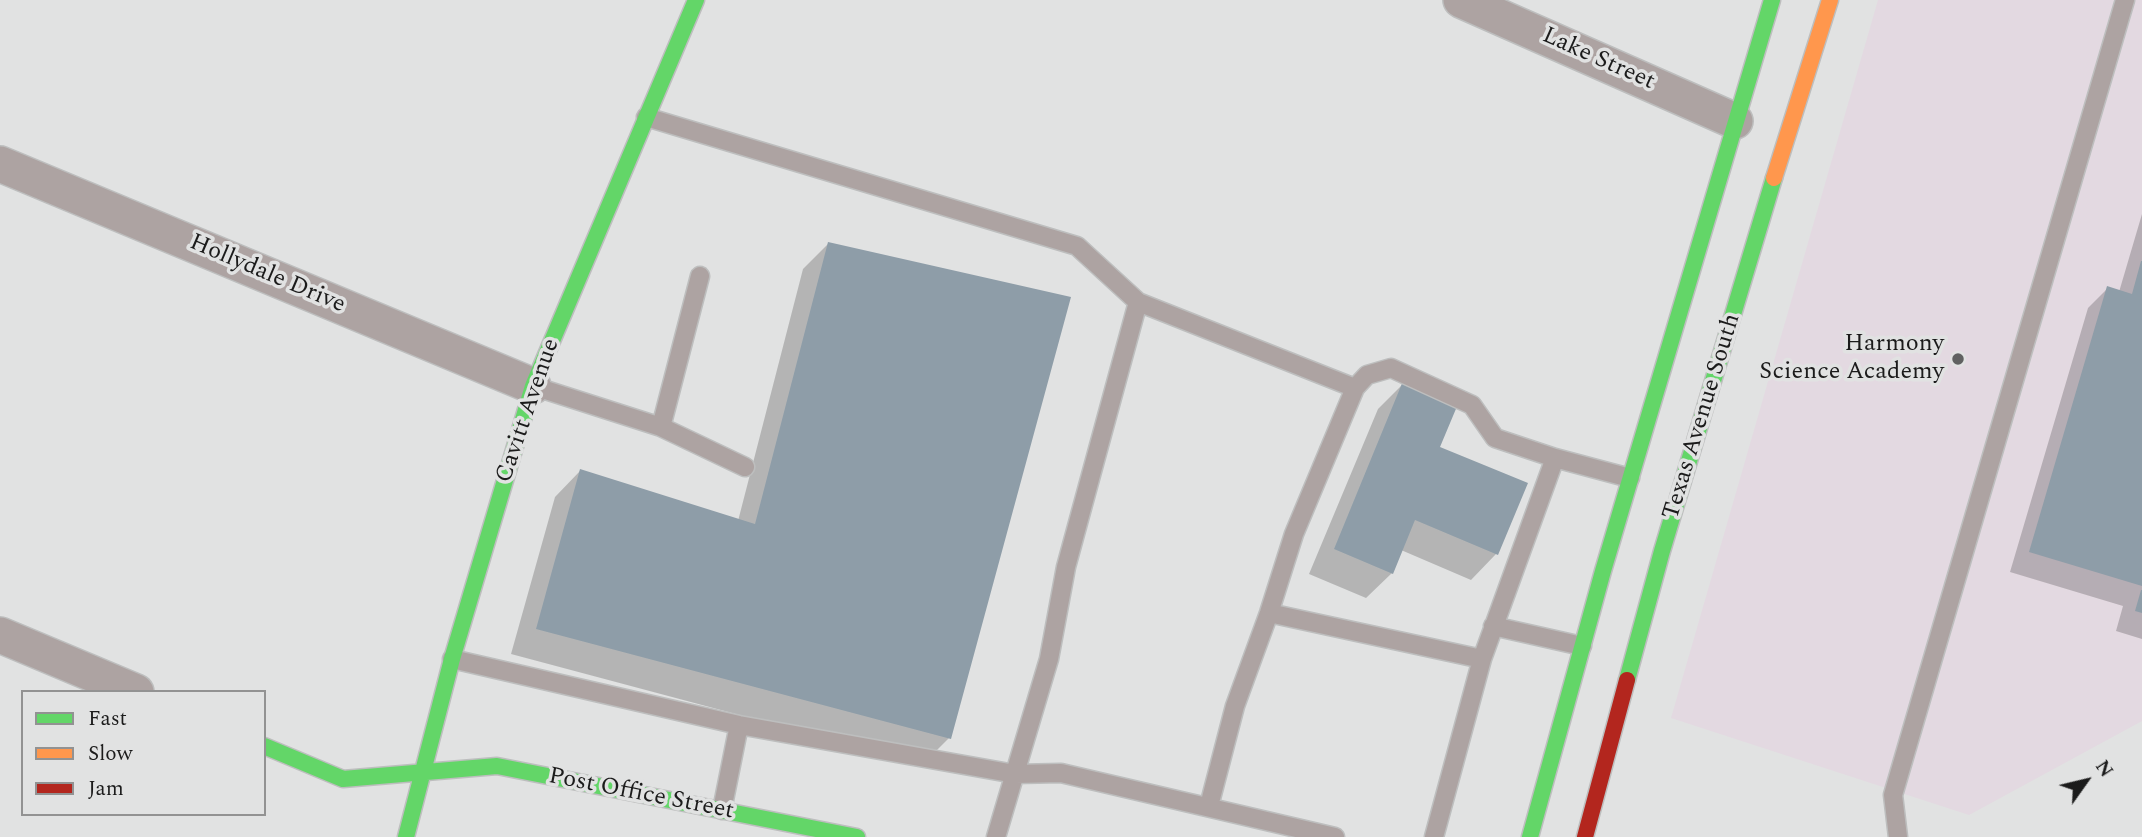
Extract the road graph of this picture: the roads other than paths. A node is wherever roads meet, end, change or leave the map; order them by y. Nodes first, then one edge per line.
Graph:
1 (696, 0) edge
2 (1461, 0) edge
3 (1772, 0) edge
4 (1830, 0) edge
5 (2125, 0) edge
6 (646, 117) junction
7 (1735, 121) junction
8 (0, 164) edge
9 (700, 276) dead end
10 (1138, 302) junction
11 (533, 386) junction
12 (1354, 388) junction
13 (661, 427) junction
14 (1555, 458) junction
15 (746, 467) dead end
16 (1630, 478) junction
17 (1269, 612) junction
18 (1493, 626) junction
19 (0, 635) edge
20 (1582, 646) junction
21 (452, 659) junction
22 (1482, 659) junction
23 (131, 690) edge
24 (739, 725) junction
25 (266, 747) edge
26 (423, 774) junction
27 (1015, 774) junction
28 (1209, 806) junction
29 (722, 810) junction
30 (406, 837) edge
31 (857, 837) edge
32 (996, 837) edge
33 (1335, 837) edge
34 (1434, 837) edge
35 (1530, 837) edge
36 (1585, 837) edge
37 (1898, 837) edge

1 - 6 main road, Cavitt Avenue
2 - 7 street, Lake Street
3 - 7 main road
4 - 36 main road, Texas Avenue South
5 - 37 lane
6 - 10 lane
6 - 11 main road, Cavitt Avenue
7 - 16 main road
8 - 11 street, Hollydale Drive
9 - 13 lane
10 - 12 lane
10 - 27 lane
11 - 13 lane
11 - 21 main road, Cavitt Avenue
12 - 14 lane
12 - 17 lane
13 - 15 lane
14 - 16 lane
14 - 18 lane
16 - 20 main road
17 - 22 lane
17 - 28 lane
18 - 20 lane
18 - 22 lane
19 - 23 street
20 - 35 main road
21 - 24 lane
21 - 26 main road, Cavitt Avenue
22 - 34 lane
24 - 27 lane
24 - 29 lane
25 - 26 main road, Post Office Street
26 - 29 main road, Post Office Street
26 - 30 main road, Cavitt Avenue
27 - 28 lane
27 - 32 lane
28 - 33 lane
29 - 31 main road, Post Office Street

